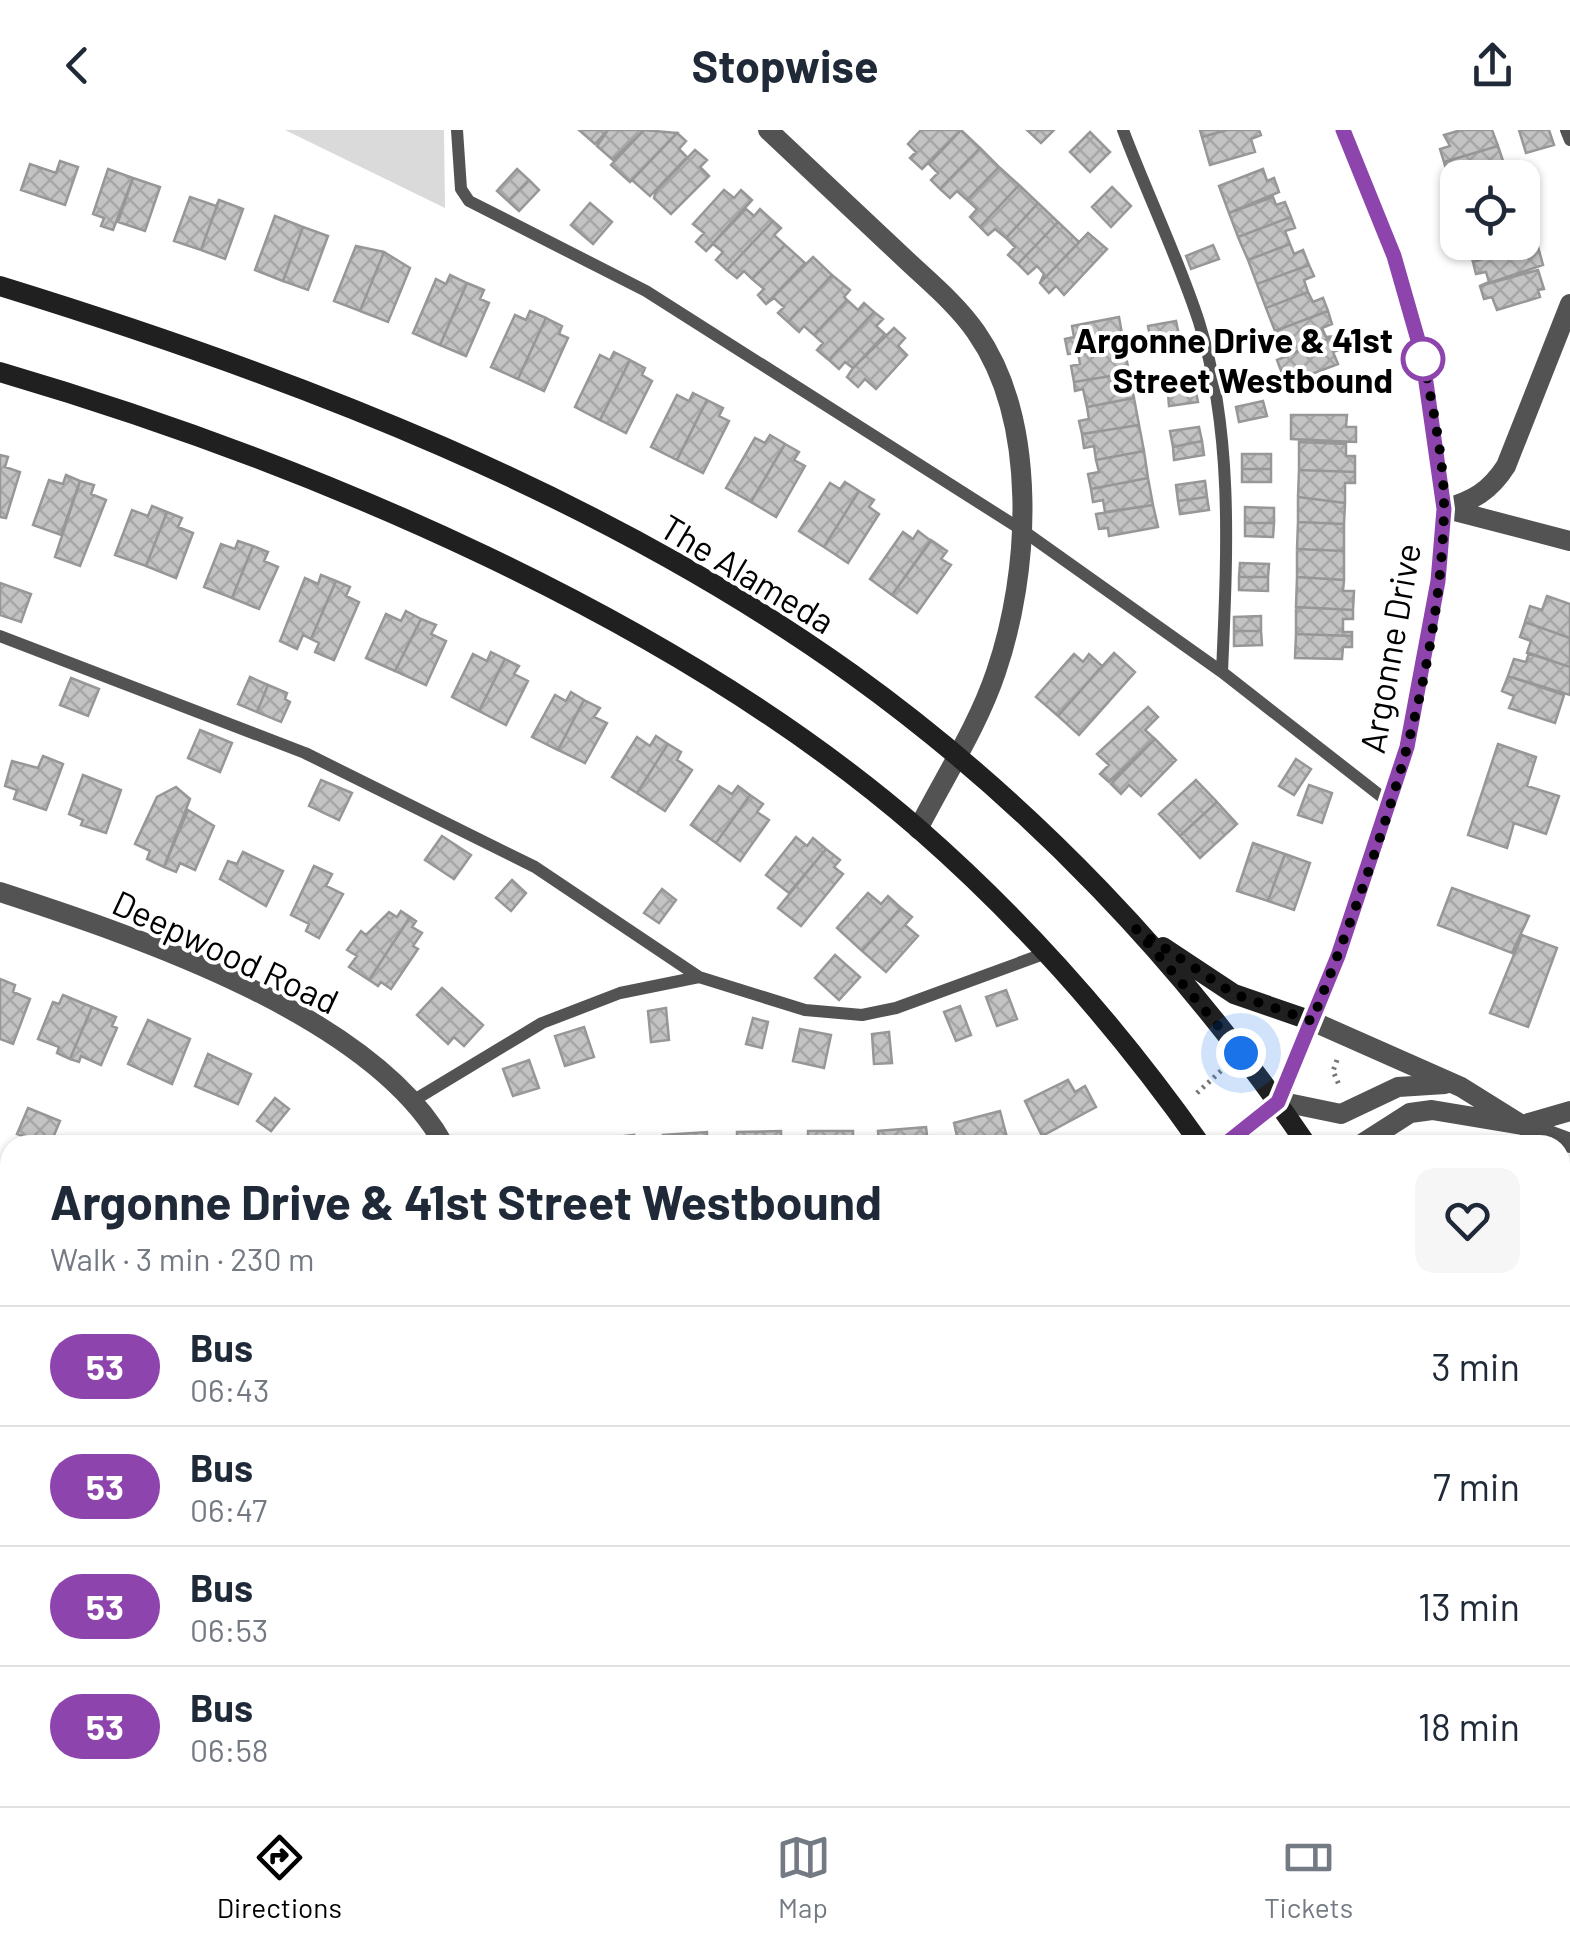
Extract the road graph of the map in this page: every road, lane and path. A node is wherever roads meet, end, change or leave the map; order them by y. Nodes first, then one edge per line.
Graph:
1 (458, 130) edge
2 (768, 130) edge
3 (1123, 130) edge
4 (1343, 130) edge
5 (1566, 130) edge
6 (1570, 140) edge
7 (0, 286) edge
8 (1570, 304) edge
9 (0, 372) edge
10 (1444, 509) junction
11 (1022, 530) junction
12 (1570, 541) edge
13 (0, 636) edge
14 (1222, 672) junction
15 (956, 755) junction
16 (1390, 804) junction
17 (918, 828) junction
18 (0, 892) edge
19 (1136, 929) junction
20 (1046, 953) junction
21 (699, 977) junction
22 (1312, 1021) junction
23 (1342, 1047) dead end
24 (1225, 1067) dead end
25 (1461, 1087) junction
26 (1197, 1092) dead end
27 (412, 1102) junction
28 (1278, 1102) junction
29 (1347, 1104) dead end
30 (1570, 1111) edge
31 (1522, 1126) junction
32 (437, 1135) edge
33 (1193, 1135) edge
34 (1237, 1135) edge
35 (1300, 1135) edge
36 (1376, 1135) edge
37 (1547, 1135) edge

1 - 11 lane
2 - 11 street
3 - 14 lane
4 - 10 main road, Argonne Drive
5 - 6 lane
7 - 15 main road, The Alameda
8 - 10 street
9 - 17 main road
10 - 12 street
10 - 16 main road, Argonne Drive
11 - 14 lane
11 - 15 street
13 - 21 lane
14 - 16 lane
15 - 17 street
15 - 19 main road, The Alameda
16 - 22 main road, Argonne Drive
17 - 20 main road
18 - 27 street, Deepwood Road
19 - 22 main road
19 - 28 main road, The Alameda
20 - 21 lane
20 - 33 main road
21 - 27 lane
22 - 25 street
22 - 28 main road, Argonne Drive
23 - 29 path
24 - 26 path
25 - 28 street
25 - 31 street
27 - 32 street, Deepwood Road
28 - 34 main road, Argonne Drive
28 - 35 main road, The Alameda
30 - 31 street
31 - 36 street
31 - 37 street

